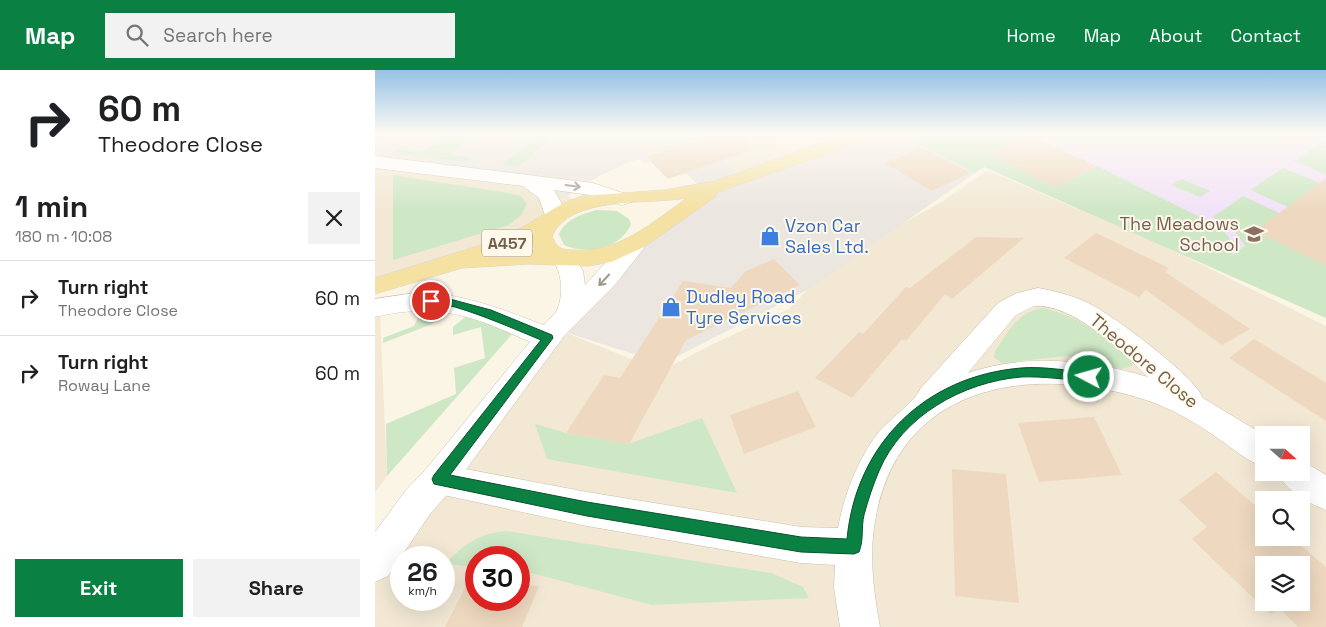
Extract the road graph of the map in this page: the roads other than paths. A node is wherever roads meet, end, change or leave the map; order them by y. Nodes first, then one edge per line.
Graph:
1 (796, 159) edge
2 (375, 162) edge
3 (525, 179) junction
4 (719, 186) junction
5 (626, 199) junction
6 (552, 219) junction
7 (639, 240) junction
8 (561, 257) junction
9 (463, 261) junction
10 (375, 286) edge
11 (375, 308) edge
12 (569, 315) junction
13 (548, 338) junction
14 (913, 417) junction
15 (1215, 421) junction
16 (1255, 447) edge
17 (439, 479) junction
18 (1306, 481) edge
19 (1326, 494) edge
20 (854, 547) junction
21 (375, 564) edge
22 (860, 627) edge

1 - 4 main road
2 - 3 street
3 -> 5 street
3 - 6 street
4 - 5 main road
4 - 7 main road
5 - 6 main road
5 - 7 main road
6 - 8 main road
6 - 9 main road, A457
7 - 8 main road
7 -> 12 street
8 - 9 main road, A457
8 - 12 street
9 - 10 main road, A457
11 - 13 street
12 - 13 street
13 - 17 street
14 - 15 street, Theodore Close
14 - 15 street, Theodore Close
14 - 20 street, Theodore Close
15 - 16 street, Theodore Close
17 - 20 street
17 - 21 street
18 - 19 street
20 - 22 street, Theodore Close

